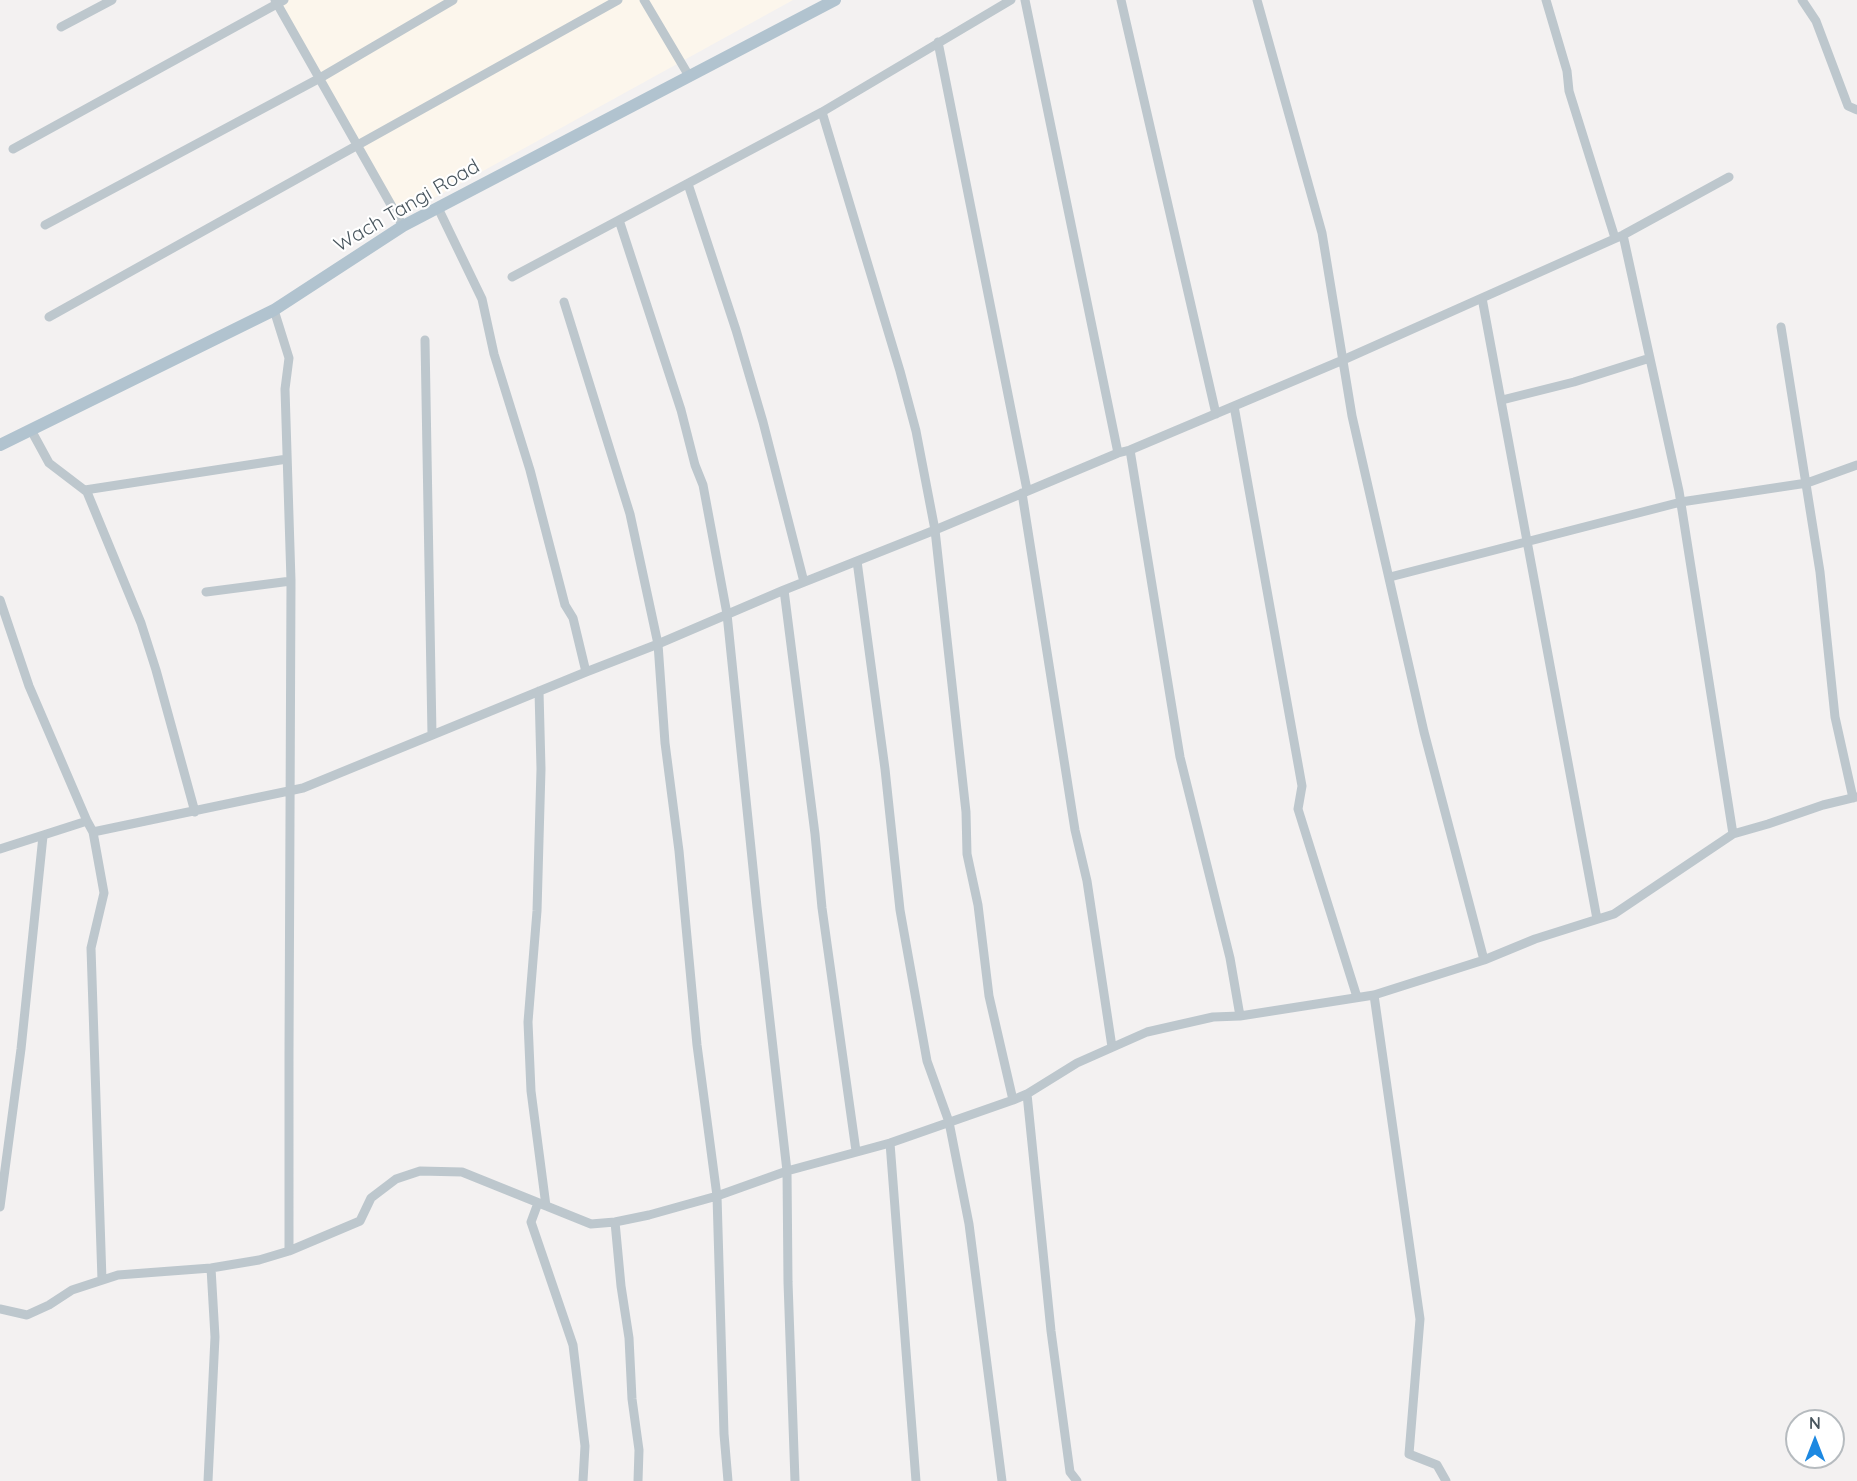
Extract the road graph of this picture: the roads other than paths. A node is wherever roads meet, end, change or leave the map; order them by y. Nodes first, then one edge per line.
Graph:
1 (112, 0) edge
2 (453, 0) edge
3 (618, 0) edge
4 (644, 0) edge
5 (835, 0) edge
6 (1008, 0) edge
7 (1025, 0) edge
8 (1121, 0) edge
9 (1257, 0) edge
10 (1546, 0) edge
11 (1802, 0) edge
12 (278, 1) edge
13 (61, 27) dead end
14 (938, 42) junction
15 (689, 76) junction
16 (320, 78) junction
17 (1857, 110) edge
18 (822, 112) junction
19 (357, 145) junction
20 (13, 149) dead end
21 (1729, 177) dead end
22 (688, 184) junction
23 (438, 208) junction
24 (619, 220) junction
25 (45, 225) dead end
26 (403, 226) junction
27 (1619, 237) junction
28 (512, 277) dead end
29 (1482, 298) junction
30 (564, 302) dead end
31 (274, 310) junction
32 (48, 317) dead end
33 (1781, 327) dead end
34 (425, 340) dead end
35 (1650, 358) junction
36 (1343, 360) junction
37 (1502, 400) junction
38 (1234, 406) junction
39 (1216, 414) junction
40 (32, 430) junction
41 (0, 445) edge
42 (1130, 450) junction
43 (1118, 453) junction
44 (287, 459) junction
45 (1857, 465) edge
46 (1807, 483) junction
47 (85, 490) junction
48 (1024, 491) junction
49 (1681, 502) junction
50 (935, 530) junction
51 (1527, 541) junction
52 (857, 561) junction
53 (1390, 577) junction
54 (291, 581) junction
55 (804, 582) junction
56 (784, 590) junction
57 (206, 592) dead end
58 (0, 600) edge
59 (727, 614) junction
60 (658, 644) junction
61 (586, 672) junction
62 (539, 691) junction
63 (432, 735) junction
64 (291, 791) junction
65 (1855, 797) edge
66 (195, 812) junction
67 (87, 821) junction
68 (93, 832) junction
69 (1733, 834) junction
70 (43, 836) junction
71 (0, 849) edge
72 (1597, 920) junction
73 (1484, 960) junction
74 (1374, 995) junction
75 (1357, 997) junction
76 (1240, 1016) junction
77 (1112, 1047) junction
78 (1027, 1094) junction
79 (1013, 1100) junction
80 (949, 1122) junction
81 (890, 1143) junction
82 (856, 1151) junction
83 (787, 1171) junction
84 (717, 1196) junction
85 (542, 1205) junction
86 (0, 1207) edge
87 (615, 1222) junction
88 (289, 1251) junction
89 (211, 1268) junction
90 (102, 1280) junction
91 (0, 1309) edge
92 (208, 1481) edge
93 (583, 1481) edge
94 (638, 1481) edge
95 (728, 1481) edge
96 (795, 1481) edge
97 (916, 1481) edge
98 (1002, 1481) edge
99 (1077, 1481) edge
100 (1446, 1481) edge

1 - 13 street
2 - 16 street
3 - 19 street
4 - 15 street
5 - 15 main road, Wach Tangi Road
6 - 14 street
7 - 43 street
8 - 39 street
9 - 36 street
10 - 27 street
11 - 17 street
12 - 16 street
12 - 20 street
14 - 18 street
14 - 48 street
15 - 23 main road, Wach Tangi Road
16 - 19 street
16 - 25 street
18 - 22 street
18 - 50 street
19 - 26 street
19 - 32 street
21 - 27 street
22 - 24 street
22 - 55 street
23 - 26 main road, Wach Tangi Road
23 - 61 street
24 - 28 street
24 - 59 street
26 - 31 main road, Wach Tangi Road
27 - 29 street
27 - 35 street
29 - 36 street
29 - 37 street
30 - 60 street
31 - 40 main road, Wach Tangi Road
31 - 44 street
33 - 46 street
34 - 63 street
35 - 37 street
35 - 49 street
36 - 38 street
36 - 53 street
37 - 51 street
38 - 39 street
38 - 75 street
39 - 42 street
40 - 41 main road, Wach Tangi Road
40 - 47 street
42 - 43 street
42 - 76 street
43 - 48 street
44 - 47 street
44 - 54 street
45 - 46 street
46 - 49 street
46 - 65 street
47 - 66 street
48 - 50 street
48 - 77 street
49 - 51 street
49 - 69 street
50 - 52 street
50 - 79 street
51 - 53 street
51 - 72 street
52 - 55 street
52 - 80 street
53 - 73 street
54 - 57 street
54 - 64 street
55 - 56 street
56 - 59 street
56 - 82 street
58 - 67 street
59 - 60 street
59 - 83 street
60 - 61 street
60 - 84 street
61 - 62 street
62 - 63 street
62 - 85 street
63 - 64 street
64 - 66 street
64 - 88 street
65 - 69 street
66 - 68 street
67 - 68 street
67 - 70 street
68 - 90 street
69 - 72 street
70 - 71 street
70 - 86 street
72 - 73 street
73 - 74 street
74 - 75 street
74 - 100 street
75 - 76 street
76 - 77 street
77 - 78 street
78 - 79 street
78 - 99 street
79 - 80 street
80 - 81 street
80 - 98 street
81 - 82 street
81 - 97 street
82 - 83 street
83 - 84 street
83 - 96 street
84 - 87 street
84 - 95 street
85 - 87 street
85 - 88 street
85 - 93 street
87 - 94 street
88 - 89 street
89 - 90 street
89 - 92 street
90 - 91 street

